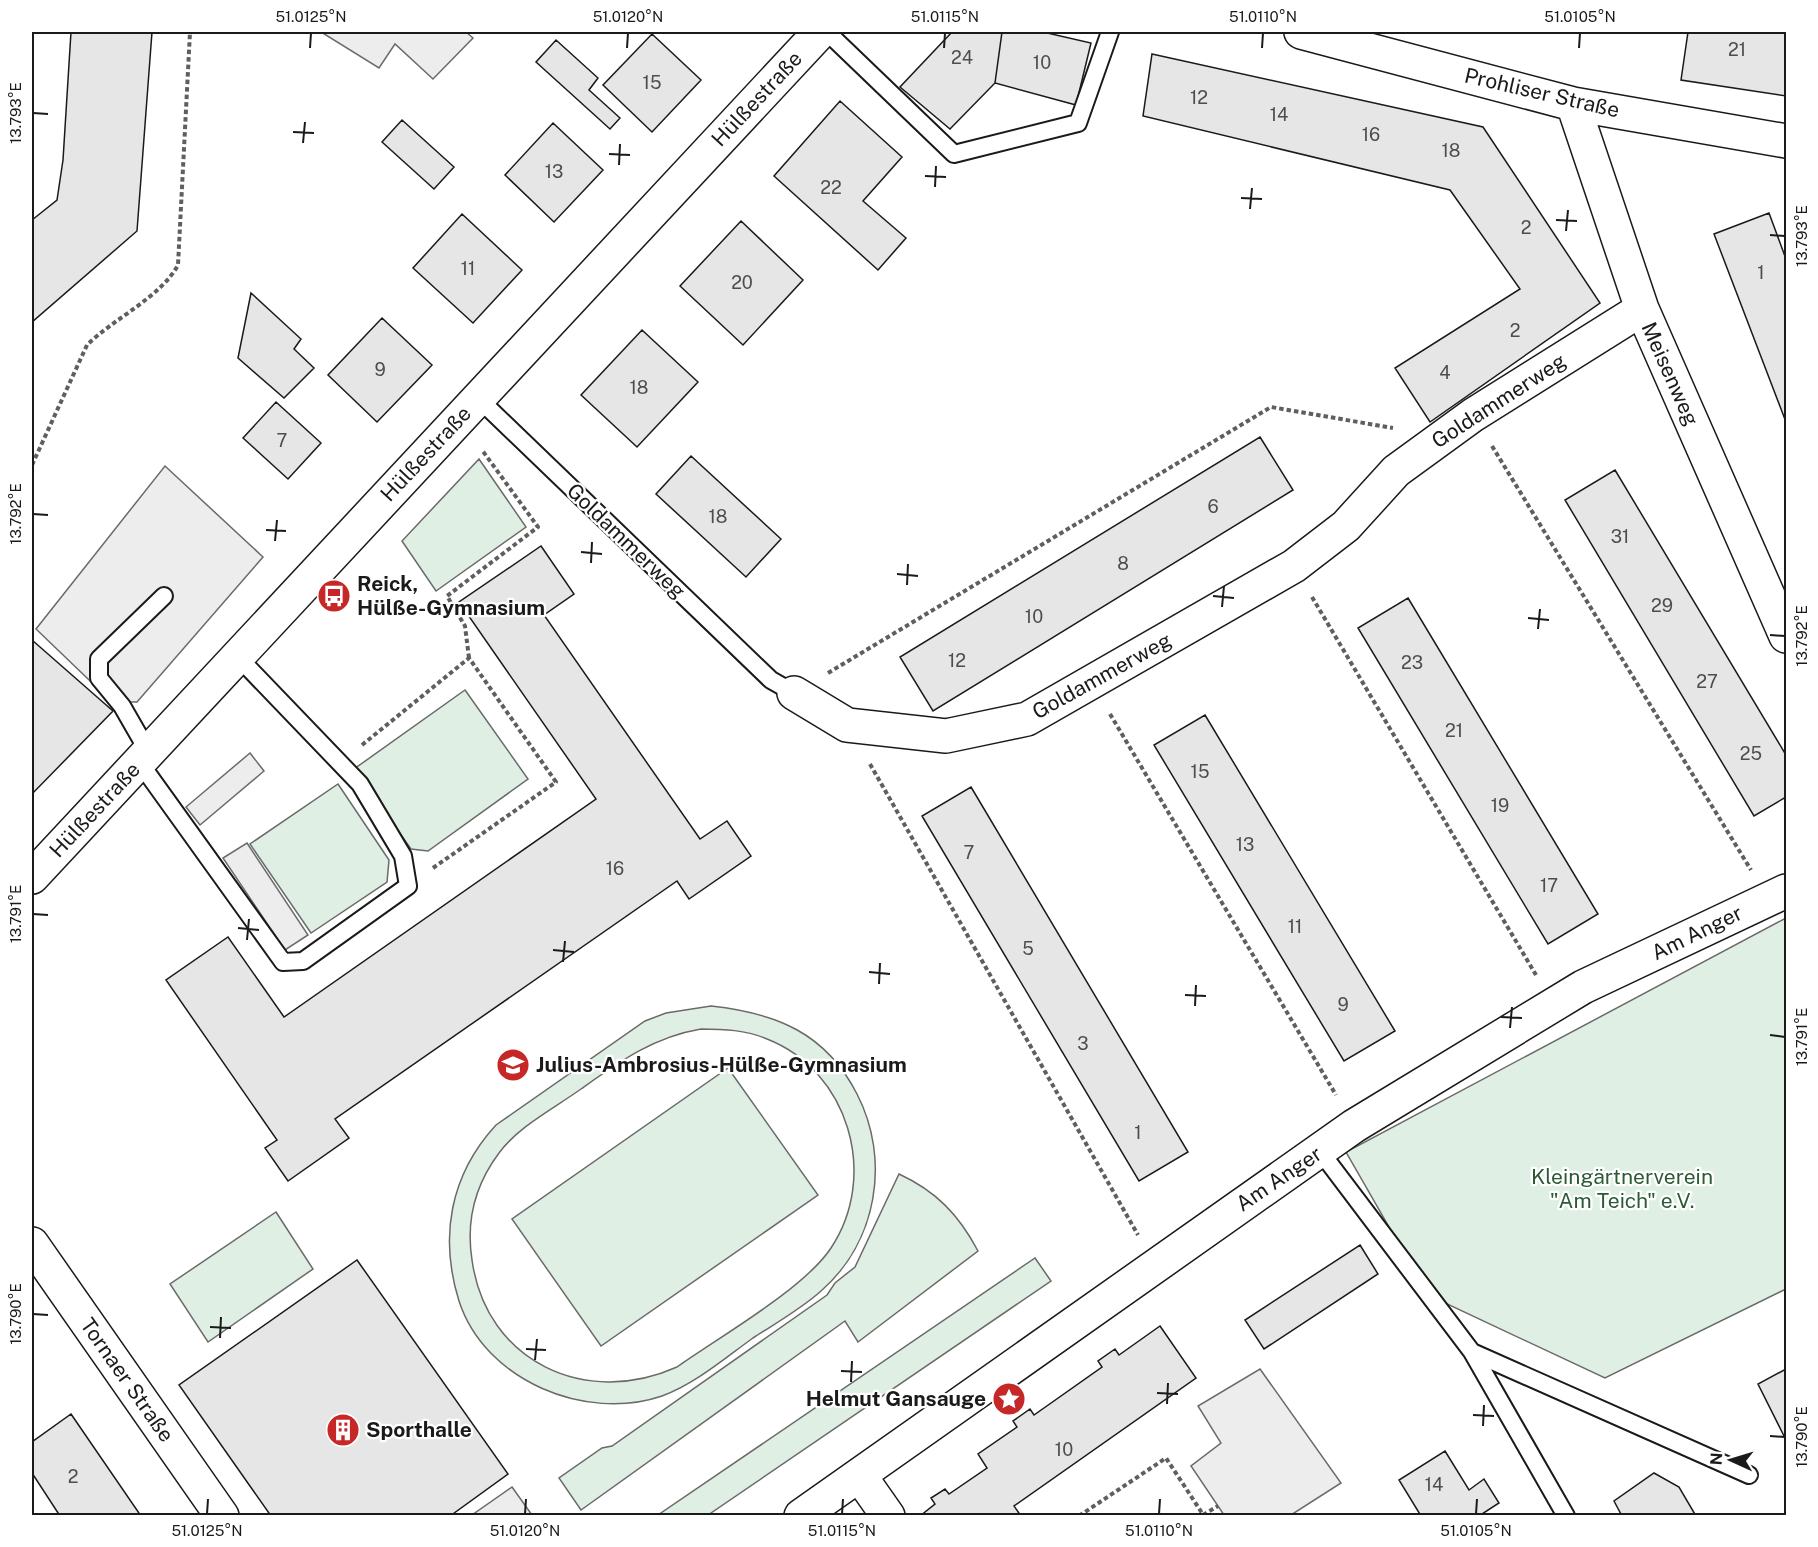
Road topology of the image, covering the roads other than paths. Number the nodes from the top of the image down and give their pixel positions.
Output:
1 (820, 32) edge
2 (827, 32) edge
3 (1110, 32) edge
4 (1301, 32) edge
5 (1573, 104) junction
6 (1786, 141) edge
7 (1642, 309) junction
8 (477, 398) junction
9 (164, 596) dead end
10 (1786, 636) edge
11 (238, 658) junction
12 (794, 693) joint
13 (145, 758) junction
14 (32, 877) edge
15 (1777, 895) edge
16 (1320, 1150) junction
17 (32, 1244) edge
18 (1472, 1352) junction
19 (1749, 1475) dead end
20 (860, 1476) junction
21 (222, 1515) edge
22 (801, 1515) edge
23 (888, 1515) edge
24 (1566, 1515) edge

1 - 8 street, Hülßestraße
2 - 3 lane
4 - 5 street, Prohliser Straße
5 - 6 street, Prohliser Straße
5 - 7 street, Meisenweg
7 - 10 street, Meisenweg
7 - 12 street, Goldammerweg
8 - 11 street, Hülßestraße
8 - 12 lane, Goldammerweg
9 - 13 lane
11 - 13 street, Hülßestraße
11 - 13 lane
13 - 14 street, Hülßestraße
15 - 16 street, Am Anger
16 - 18 lane
16 - 20 street, Am Anger
17 - 21 street, Tornaer Straße
18 - 19 lane
18 - 24 lane
20 - 22 street, Am Anger
20 - 23 street

